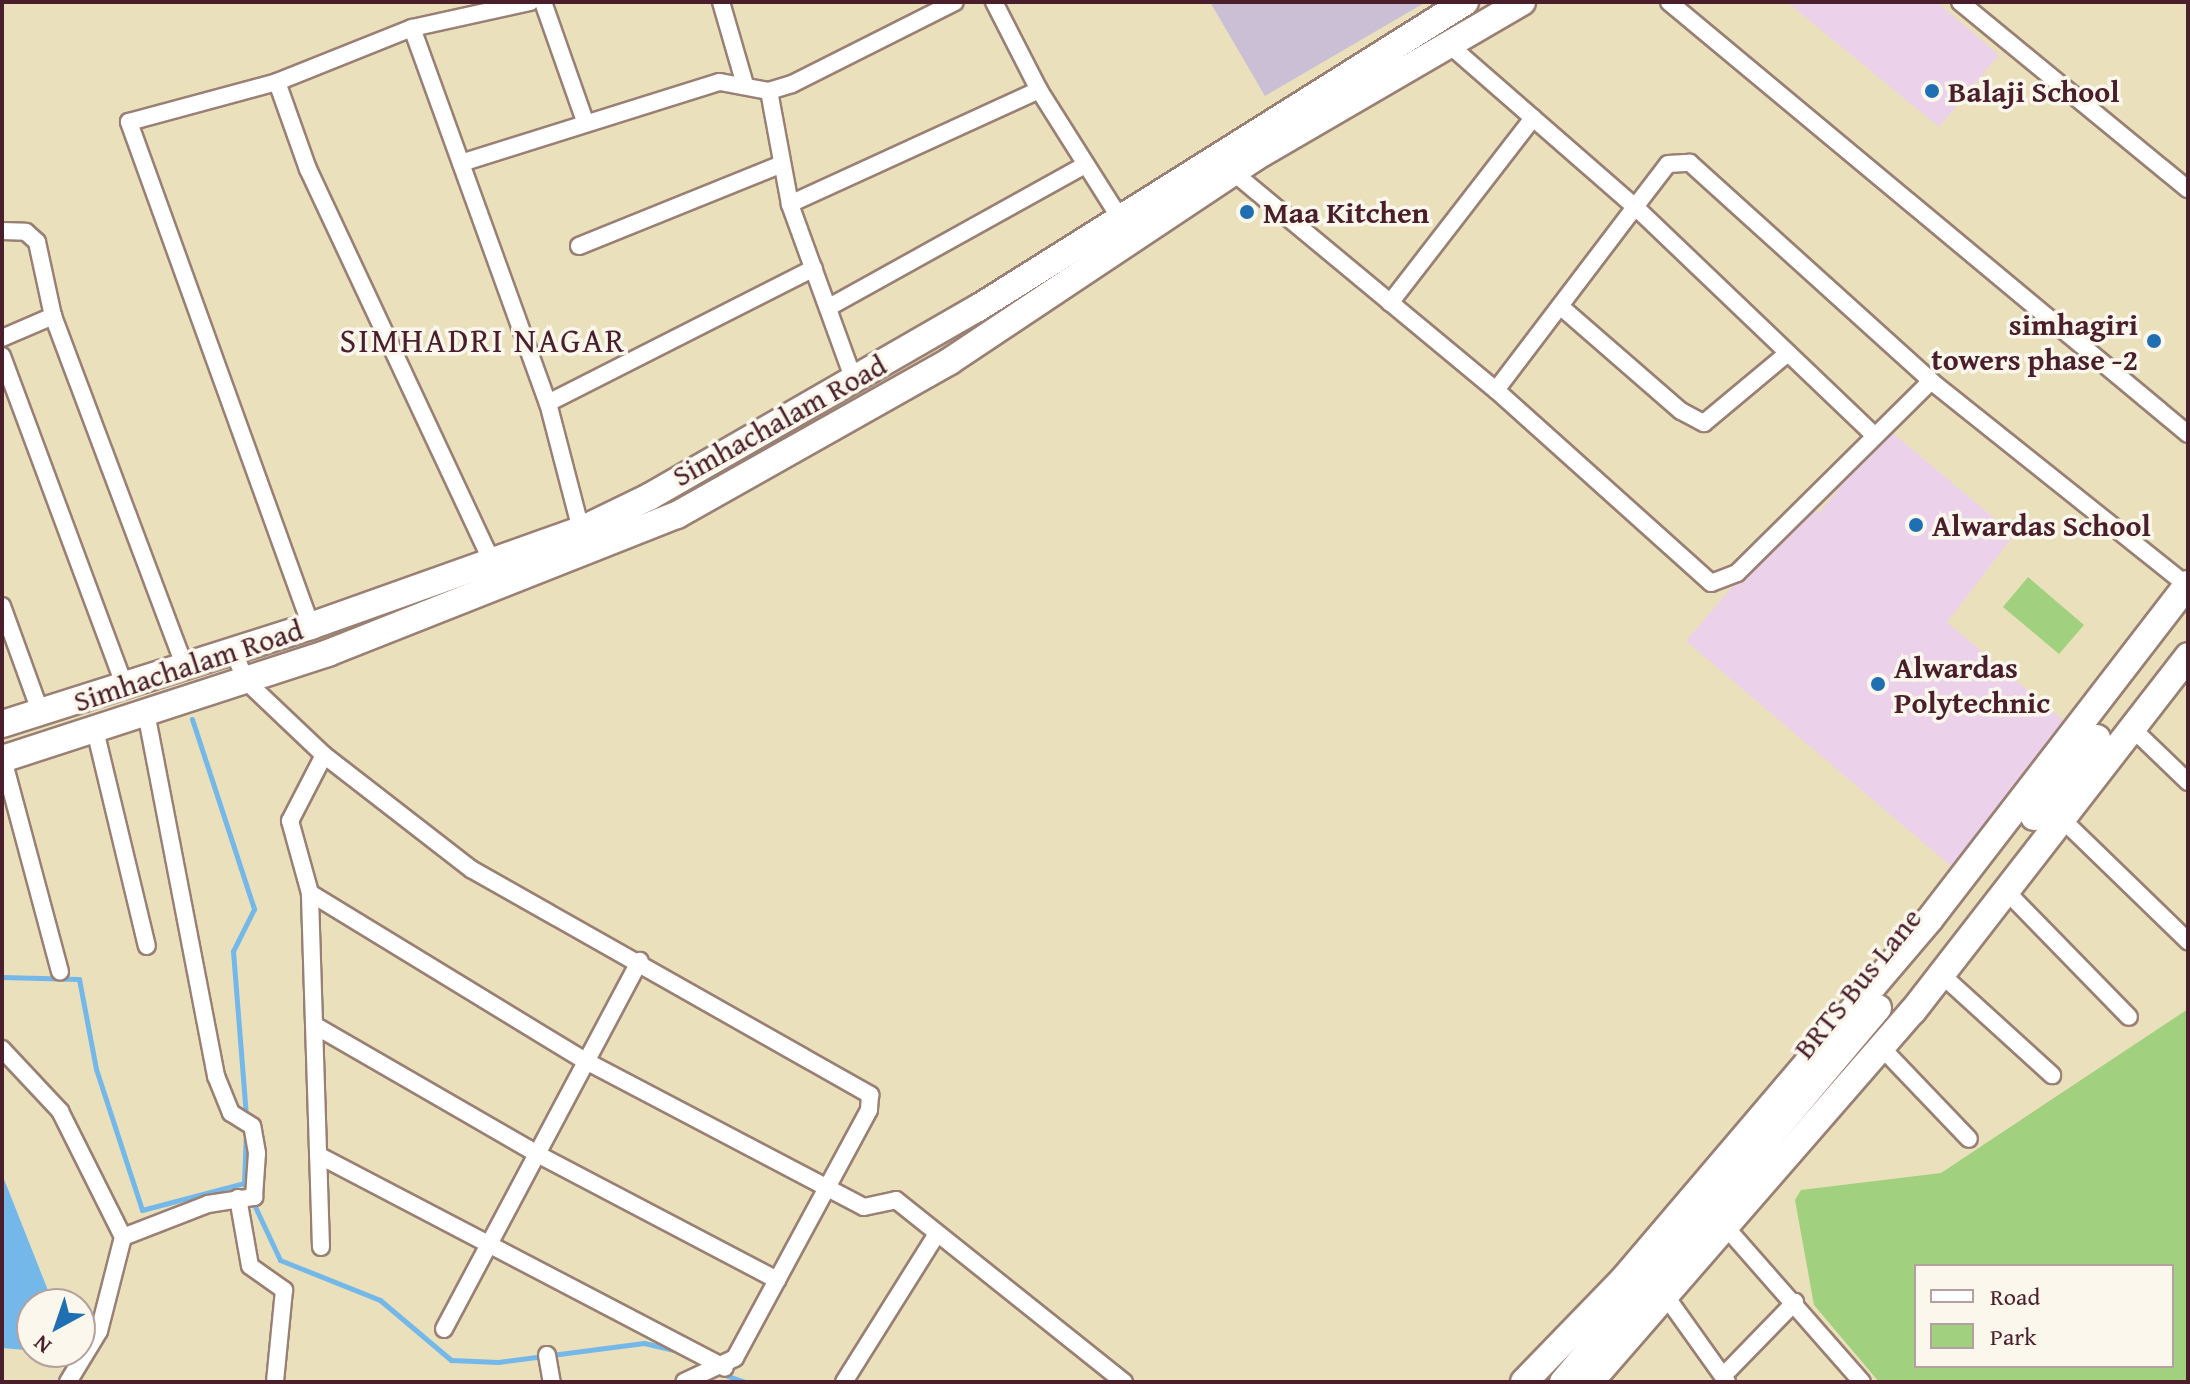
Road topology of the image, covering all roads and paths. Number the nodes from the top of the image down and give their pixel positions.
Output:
1 (530, 2) edge
2 (543, 2) edge
3 (721, 2) edge
4 (955, 2) edge
5 (994, 2) edge
6 (1465, 2) edge
7 (1522, 2) edge
8 (1669, 2) edge
9 (1960, 2) edge
10 (1422, 24) junction
11 (412, 28) junction
12 (1439, 46) junction
13 (744, 81) junction
14 (277, 82) junction
15 (1039, 90) junction
16 (769, 91) junction
17 (1533, 118) junction
18 (585, 121) junction
19 (461, 163) junction
20 (782, 164) junction
21 (1085, 165) junction
22 (1233, 172) junction
23 (2188, 189) edge
24 (790, 204) junction
25 (1635, 207) junction
26 (1118, 215) junction
27 (2, 231) edge
28 (1135, 240) junction
29 (579, 246) dead end
30 (814, 268) junction
31 (1390, 303) junction
32 (1560, 306) junction
33 (829, 307) junction
34 (53, 316) junction
35 (2, 338) edge
36 (1788, 353) junction
37 (2, 356) edge
38 (1931, 381) junction
39 (855, 383) junction
40 (1496, 390) junction
41 (548, 403) junction
42 (2188, 434) edge
43 (1874, 435) junction
44 (581, 530) junction
45 (590, 555) junction
46 (492, 561) junction
47 (2188, 585) edge
48 (2, 606) edge
49 (2188, 614) edge
50 (311, 626) junction
51 (232, 648) junction
52 (2188, 656) edge
53 (183, 661) junction
54 (246, 681) junction
55 (123, 682) junction
56 (40, 711) junction
57 (146, 714) junction
58 (2, 724) edge
59 (95, 730) junction
60 (2134, 730) junction
61 (324, 755) junction
62 (2, 759) edge
63 (2188, 782) edge
64 (2064, 821) junction
65 (310, 893) junction
66 (2008, 893) junction
67 (2188, 941) edge
68 (147, 946) dead end
69 (640, 961) junction
70 (60, 972) dead end
71 (1942, 975) junction
72 (2129, 1017) dead end
73 (314, 1025) junction
74 (1881, 1047) junction
75 (2, 1049) edge
76 (582, 1059) junction
77 (2052, 1075) dead end
78 (1969, 1139) dead end
79 (318, 1155) junction
80 (541, 1156) junction
81 (828, 1186) junction
82 (246, 1197) junction
83 (1724, 1225) junction
84 (937, 1234) junction
85 (123, 1237) junction
86 (494, 1245) junction
87 (321, 1247) dead end
88 (777, 1280) junction
89 (1665, 1295) junction
90 (1795, 1302) junction
91 (444, 1329) dead end
92 (547, 1355) dead end
93 (724, 1368) junction
94 (1725, 1379) edge
95 (68, 1382) edge
96 (275, 1382) edge
97 (552, 1382) edge
98 (684, 1382) edge
99 (844, 1382) edge
100 (1124, 1382) edge
101 (1524, 1382) edge
102 (1563, 1382) edge
103 (1590, 1382) edge
104 (1862, 1382) edge

1 - 11 street
2 - 18 street
3 - 13 street
4 - 16 street
5 - 15 street
6 - 10 main road
7 - 12 main road, Simhachalam Road
8 - 42 street
9 - 23 street
10 - 12 main road
10 - 26 main road
11 - 14 street
11 - 19 street
12 - 17 street
12 - 22 main road, Simhachalam Road
13 - 16 street
13 - 18 street
14 - 46 street
14 - 50 street
15 - 21 street
15 - 24 street
16 - 20 street
17 - 25 street
17 - 31 street
18 - 19 street
19 - 41 street
20 - 24 street
20 - 29 street
21 - 26 street
21 - 33 street
22 - 28 main road, Simhachalam Road
22 - 31 street
24 - 30 street
25 - 32 street
25 - 36 street
25 - 38 street
26 - 28 main road
26 - 39 main road
27 - 34 street
28 - 45 main road, Simhachalam Road
30 - 33 street
30 - 41 street
31 - 40 street
32 - 36 street
32 - 40 street
33 - 39 street
34 - 35 street
34 - 53 street
36 - 43 street
37 - 55 street
38 - 43 street
38 - 47 street
39 - 44 main road
40 - 43 street
41 - 44 street
44 - 45 main road
44 - 46 main road
45 - 54 main road, Simhachalam Road
46 - 50 main road
47 - 101 main road
48 - 56 street
49 - 102 main road, BRTS Bus Lane
50 - 51 main road
51 - 53 main road
51 - 54 street
52 - 60 main road
53 - 55 main road
54 - 57 main road, Simhachalam Road
54 - 61 street
55 - 56 main road
56 - 58 main road
57 - 59 main road, Simhachalam Road
57 - 82 street
59 - 62 main road, Simhachalam Road
59 - 68 street
60 - 63 street
60 - 64 main road
61 - 65 street
61 - 69 street
62 - 70 street
64 - 66 main road
64 - 67 street
65 - 73 street
65 - 76 street
66 - 71 main road
66 - 72 street
69 - 76 street
69 - 81 street
71 - 74 main road
71 - 77 street
73 - 79 street
73 - 80 street
74 - 78 street
74 - 83 main road
75 - 85 street
76 - 80 street
76 - 81 street
79 - 86 street
79 - 87 street
80 - 86 street
80 - 88 street
81 - 84 street
81 - 88 street
82 - 85 street
82 - 96 street
83 - 89 main road
83 - 90 street
84 - 99 street
84 - 100 street
85 - 95 street
86 - 91 street
86 - 93 street
88 - 93 street
89 - 94 street
89 - 103 main road
90 - 94 street
90 - 104 street
92 - 97 street
93 - 98 street

